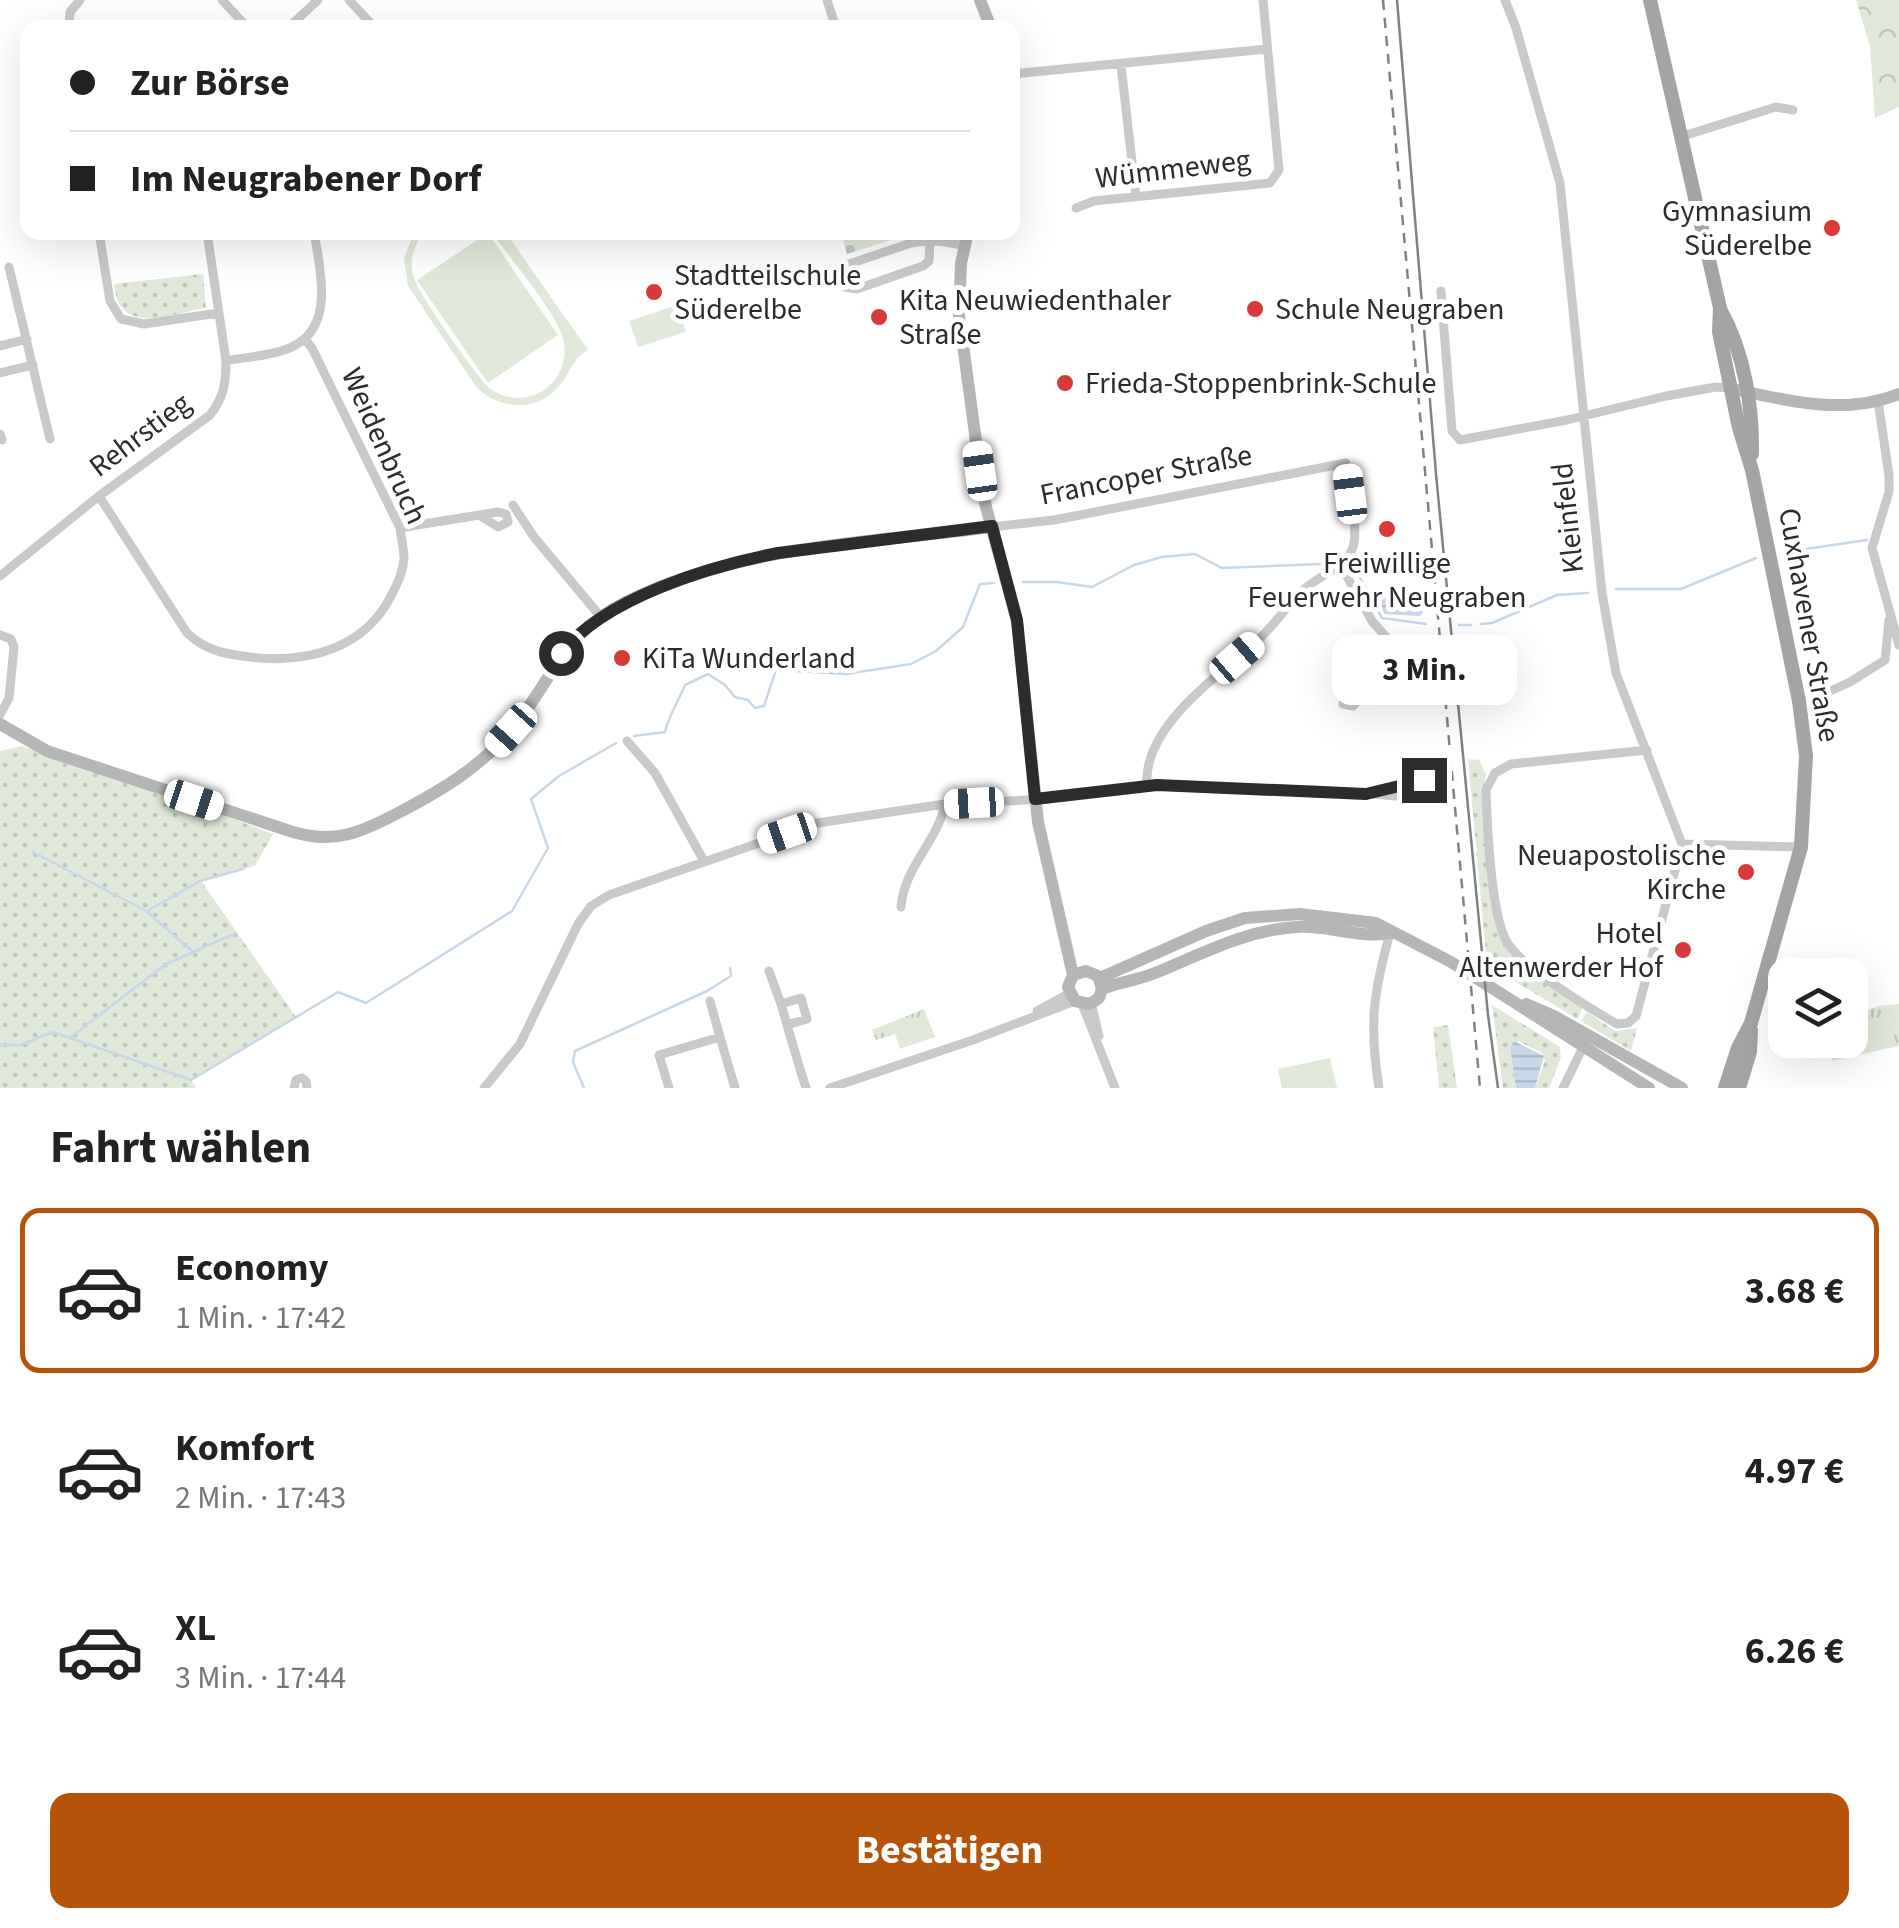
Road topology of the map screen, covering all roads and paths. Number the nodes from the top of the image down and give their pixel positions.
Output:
1 (222, 0) edge
2 (318, 0) edge
3 (349, 0) edge
4 (1262, 0) edge
5 (1504, 0) edge
6 (1650, 0) edge
7 (241, 20) edge
8 (297, 20) edge
9 (368, 20) edge
10 (1267, 49) junction
11 (1121, 65) junction
12 (1020, 73) edge
13 (1793, 110) dead end
14 (1680, 137) junction
15 (1136, 197) junction
16 (1076, 208) dead end
17 (100, 240) edge
18 (208, 240) edge
19 (315, 240) edge
20 (930, 240) joint
21 (966, 240) edge
22 (10, 266) dead end
23 (1441, 291) dead end
24 (1720, 308) junction
25 (218, 313) junction
26 (27, 339) junction
27 (305, 339) junction
28 (0, 346) edge
29 (226, 361) junction
30 (33, 365) junction
31 (0, 374) edge
32 (1731, 388) junction
33 (1747, 392) junction
34 (1899, 394) edge
35 (1878, 401) junction
36 (1582, 414) junction
37 (50, 438) dead end
38 (1752, 470) junction
39 (98, 496) junction
40 (512, 505) dead end
41 (479, 515) dead end
42 (992, 526) junction
43 (400, 528) junction
44 (1340, 564) junction
45 (0, 576) edge
46 (1889, 612) junction
47 (600, 616) junction
48 (0, 635) edge
49 (1899, 646) edge
50 (1368, 690) dead end
51 (1817, 697) dead end
52 (0, 715) edge
53 (0, 724) edge
54 (627, 741) dead end
55 (1647, 750) junction
56 (1147, 786) junction
57 (1366, 794) junction
58 (1035, 799) junction
59 (945, 804) junction
60 (1682, 844) junction
61 (1801, 847) junction
62 (704, 861) junction
63 (901, 908) dead end
64 (1390, 933) junction
65 (769, 971) dead end
66 (1077, 973) junction
67 (1101, 984) junction
68 (1079, 1000) junction
69 (710, 1002) dead end
70 (781, 1004) junction
71 (1752, 1023) junction
72 (787, 1024) junction
73 (720, 1038) junction
74 (1585, 1042) junction
75 (294, 1088) edge
76 (308, 1088) edge
77 (484, 1088) edge
78 (669, 1088) edge
79 (735, 1088) edge
80 (806, 1088) edge
81 (830, 1088) edge
82 (1115, 1088) edge
83 (1379, 1088) edge
84 (1563, 1088) edge
85 (1649, 1088) edge
86 (1682, 1088) edge
87 (1725, 1088) edge
88 (1740, 1088) edge

1 - 7 street
2 - 8 street
3 - 9 street
4 - 10 street, Wümmeweg
5 - 36 street, Kleinfeld
6 - 14 main road, Cuxhavener Straße
10 - 11 street
10 - 15 street, Wümmeweg
11 - 12 street
11 - 15 street
13 - 14 street
14 - 24 main road, Cuxhavener Straße
15 - 16 street, Wümmeweg
17 - 25 street
18 - 25 street, Rehrstieg
19 - 27 street
20 - 20 street
21 - 42 main road
22 - 26 street
23 - 36 street
24 - 32 main road, Cuxhavener Straße
24 - 33 main road, Cuxhavener Straße
25 - 29 street, Rehrstieg
26 - 28 street
26 - 30 street
27 - 29 street
27 - 43 street, Weidenbruch
29 - 39 street, Rehrstieg
30 - 31 street
30 - 37 street
32 - 33 main road
32 - 36 street
32 - 38 main road, Cuxhavener Straße
33 - 35 main road
33 - 38 main road, Cuxhavener Straße
34 - 35 main road
35 - 46 street
36 - 55 street, Kleinfeld
38 - 61 main road, Cuxhavener Straße
39 - 43 street, Weidenbruch
39 - 45 street, Rehrstieg
40 - 47 street
41 - 43 street
42 - 44 street, Francoper Straße
42 - 47 main road, Francoper Straße
42 - 58 main road
44 - 50 street
44 - 56 street
46 - 49 street
46 - 51 street
47 - 53 main road, Francoper Straße
48 - 52 street
54 - 62 street
55 - 60 street, Kleinfeld
55 - 60 street
56 - 57 street
56 - 58 street
57 - 57 street
58 - 59 street
58 - 66 main road
59 - 62 street
59 - 63 street
60 - 61 street
61 - 71 main road, Cuxhavener Straße
62 - 77 street
64 - 67 main road
64 - 74 main road
64 - 83 street
65 - 70 street
66 - 67 main road
66 - 68 main road
67 - 68 main road
68 - 81 street
68 - 82 street
69 - 73 street
70 - 72 street
70 - 72 street
71 - 87 main road, Cuxhavener Straße
71 - 88 main road, Cuxhavener Straße
72 - 80 street
73 - 78 street
73 - 79 street
74 - 84 street
74 - 85 main road
74 - 86 main road
75 - 76 street

